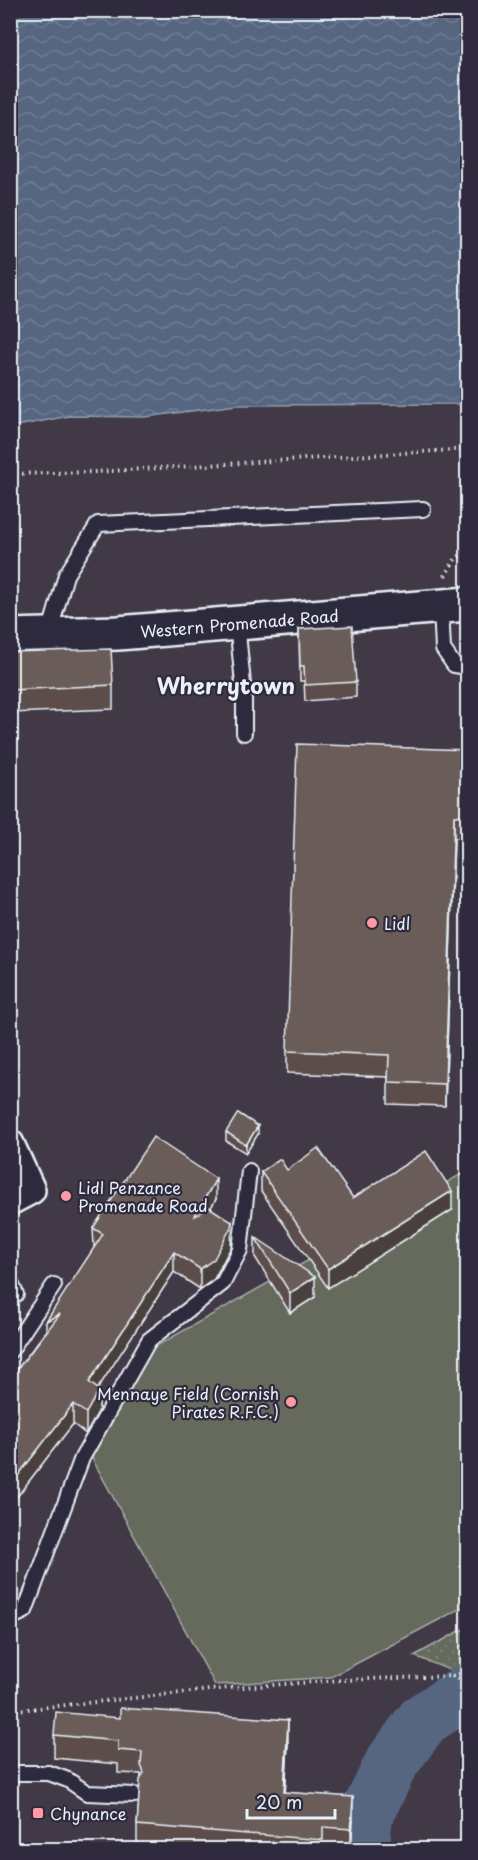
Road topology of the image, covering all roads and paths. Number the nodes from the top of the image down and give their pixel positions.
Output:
1 (468, 449) edge
2 (10, 474) edge
3 (423, 509) dead end
4 (454, 605) edge
5 (237, 623) junction
6 (49, 634) junction
7 (10, 636) edge
8 (468, 667) edge
9 (244, 733) dead end
10 (10, 1144) edge
11 (249, 1171) dead end
12 (10, 1201) edge
13 (54, 1285) dead end
14 (10, 1351) edge
15 (10, 1618) edge
16 (468, 1671) edge
17 (452, 1676) junction
18 (468, 1682) edge
19 (10, 1711) edge
20 (10, 1773) edge
21 (135, 1795) dead end

1 - 2 path
3 - 6 lane
4 - 5 street, Western Promenade Road
4 - 8 lane
5 - 6 street, Western Promenade Road
5 - 9 lane
6 - 7 street, Western Promenade Road
10 - 12 street
11 - 15 lane
13 - 14 lane
16 - 17 path
17 - 18 path
17 - 19 path
20 - 21 lane

